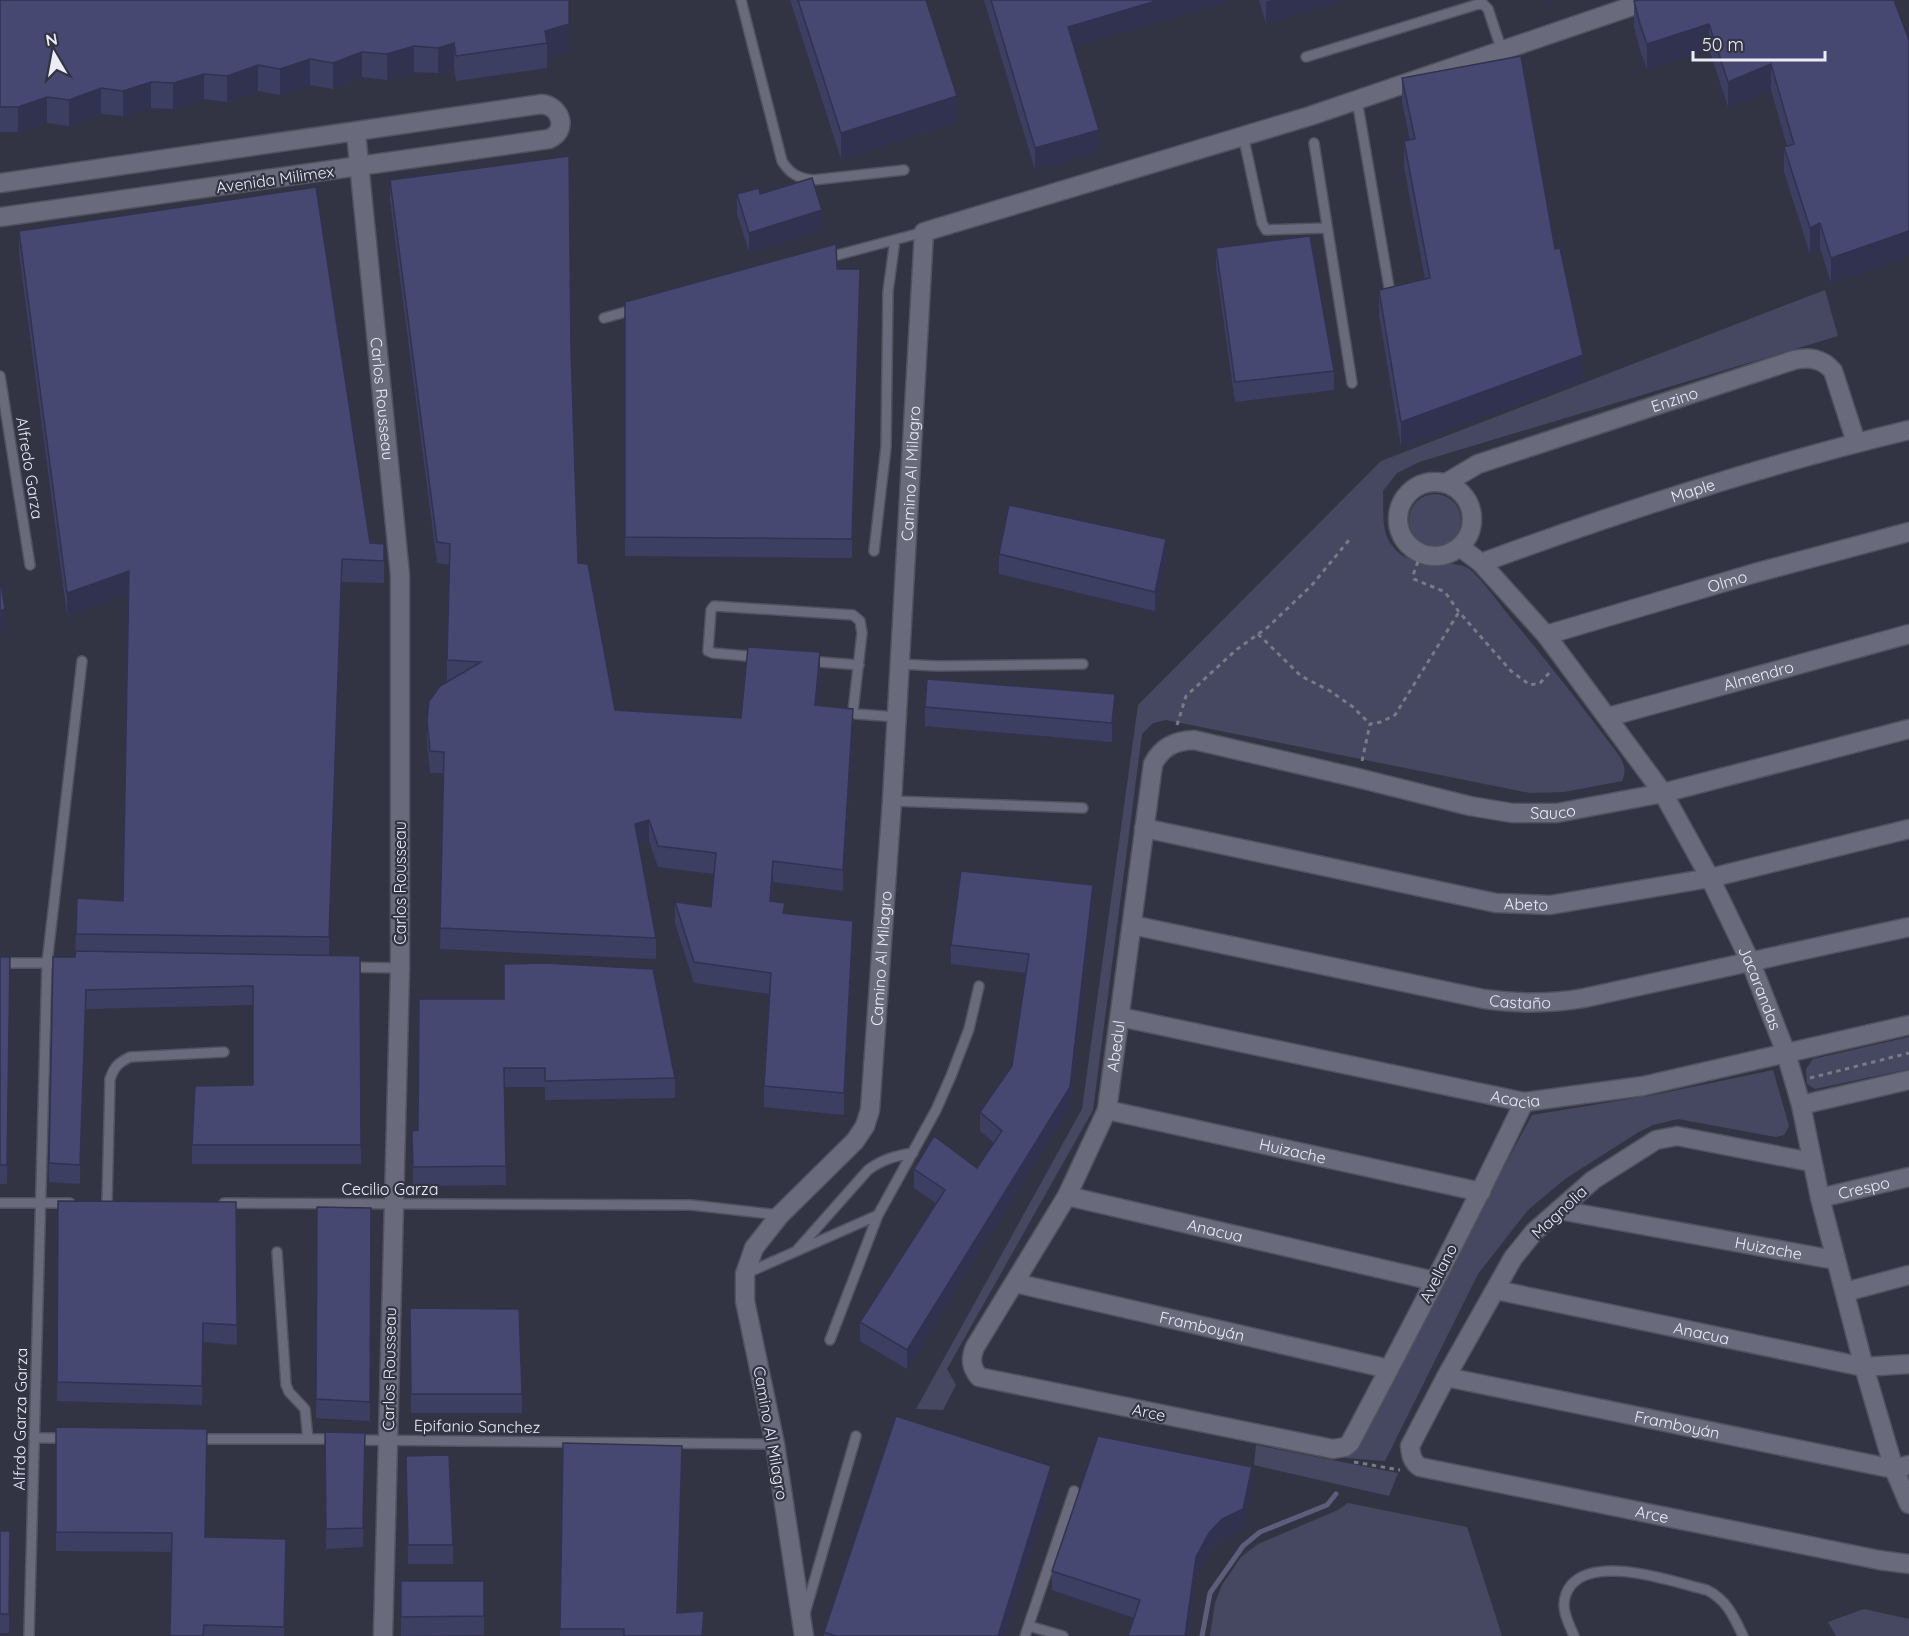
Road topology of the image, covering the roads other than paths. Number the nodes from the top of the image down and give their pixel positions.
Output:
1 (741, 0) edge
2 (1650, 0) edge
3 (1503, 51) junction
4 (1306, 57) dead end
5 (1357, 100) junction
6 (356, 133) junction
7 (1243, 135) junction
8 (1314, 143) dead end
9 (360, 166) junction
10 (904, 171) dead end
11 (0, 183) edge
12 (0, 217) edge
13 (1326, 228) junction
14 (924, 232) junction
15 (895, 240) junction
16 (816, 261) edge
17 (1390, 293) edge
18 (648, 306) edge
19 (604, 318) dead end
20 (0, 376) edge
21 (1352, 383) dead end
22 (1909, 430) edge
23 (1856, 442) junction
24 (1446, 483) junction
25 (1909, 532) edge
26 (1460, 547) junction
27 (874, 551) dead end
28 (1481, 563) junction
29 (30, 565) dead end
30 (1909, 634) edge
31 (1546, 635) junction
32 (769, 658) edge
33 (803, 660) edge
34 (82, 661) dead end
35 (900, 664) junction
36 (1083, 664) dead end
37 (859, 665) junction
38 (897, 717) junction
39 (1608, 717) junction
40 (1909, 729) edge
41 (1171, 743) joint
42 (1663, 793) junction
43 (892, 801) junction
44 (1083, 808) dead end
45 (1144, 828) junction
46 (1909, 829) edge
47 (1710, 878) junction
48 (1132, 925) junction
49 (1909, 927) edge
50 (0, 963) edge
51 (47, 963) junction
52 (58, 963) edge
53 (1751, 963) junction
54 (340, 967) edge
55 (400, 968) junction
56 (980, 986) dead end
57 (1120, 1017) junction
58 (1909, 1025) edge
59 (224, 1052) dead end
60 (1786, 1053) junction
61 (1909, 1080) edge
62 (1524, 1102) junction
63 (1800, 1105) junction
64 (1107, 1110) junction
65 (913, 1153) junction
66 (1811, 1162) junction
67 (1909, 1177) edge
68 (1481, 1192) junction
69 (1067, 1196) junction
70 (1820, 1198) junction
71 (0, 1203) edge
72 (39, 1203) junction
73 (84, 1203) edge
74 (96, 1203) edge
75 (107, 1203) junction
76 (119, 1203) edge
77 (214, 1203) edge
78 (393, 1204) junction
79 (1559, 1210) junction
80 (780, 1215) junction
81 (878, 1215) junction
82 (797, 1251) junction
83 (277, 1252) dead end
84 (1835, 1260) junction
85 (745, 1274) junction
86 (1909, 1275) edge
87 (1434, 1281) junction
88 (1015, 1283) junction
89 (1496, 1290) junction
90 (1845, 1292) junction
91 (830, 1340) dead end
92 (975, 1347) joint
93 (1909, 1364) edge
94 (1864, 1366) junction
95 (1389, 1369) junction
96 (1446, 1377) junction
97 (856, 1436) dead end
98 (34, 1438) junction
99 (82, 1438) edge
100 (189, 1439) edge
101 (308, 1439) junction
102 (387, 1440) junction
103 (775, 1444) junction
104 (1342, 1446) joint
105 (1420, 1467) joint
106 (1901, 1467) edge
107 (1074, 1491) dead end
108 (1909, 1504) edge
109 (1909, 1564) edge
110 (803, 1630) edge
111 (1027, 1631) edge
112 (29, 1636) edge
113 (383, 1636) edge
114 (1063, 1636) edge
115 (1574, 1636) edge
116 (1743, 1636) edge

1 - 10 lane
2 - 3 street
3 - 4 lane
3 - 5 street
5 - 7 street
5 - 17 lane
6 - 9 street, Carlos Rousseau
6 - 9 street, Avenida Milimex
6 - 11 street
7 - 13 lane
7 - 14 street
8 - 13 lane
9 - 12 street, Avenida Milimex
9 - 55 street, Carlos Rousseau
13 - 21 lane
14 - 15 lane
14 - 35 street, Camino Al Milagro
15 - 16 lane
15 - 27 lane
18 - 19 lane
20 - 29 lane, Alfredo Garza
22 - 23 street, Maple
23 - 24 street, Enzino
23 - 28 street, Maple
24 - 26 street
24 - 26 street
25 - 31 street, Olmo
26 - 28 street, Jacarandas
28 - 31 street, Jacarandas
30 - 39 street, Almendro
31 - 39 street, Jacarandas
32 - 37 lane
33 - 37 lane
34 - 51 lane, Alfrdo Garza Garza
35 - 36 lane
35 - 38 street, Camino Al Milagro
37 - 38 lane
38 - 43 street, Camino Al Milagro
39 - 42 street, Jacarandas
40 - 42 street, Sauco
41 - 42 street, Sauco
41 - 45 street, Abedul
42 - 47 street, Jacarandas
43 - 44 lane
43 - 80 street, Camino Al Milagro
45 - 47 street, Abeto
45 - 48 street, Abedul
46 - 47 street, Abeto
47 - 53 street, Jacarandas
48 - 53 street, Castaño
48 - 57 street, Abedul
49 - 53 street, Castaño
50 - 51 lane
51 - 52 lane
51 - 72 lane, Alfrdo Garza Garza
53 - 60 street, Jacarandas
54 - 55 lane
55 - 78 street, Carlos Rousseau
56 - 65 lane
57 - 62 street, Acacia
57 - 64 street, Abedul
58 - 60 street, Acacia
59 - 75 lane
60 - 62 street, Acacia
60 - 63 street, Jacarandas
61 - 63 street
62 - 68 street, Avellano
63 - 66 street, Jacarandas
64 - 68 street, Huizache
64 - 69 street, Abedul
65 - 81 lane
65 - 82 lane
66 - 70 street, Jacarandas
66 - 79 street, Magnolia
67 - 70 street, Crespo
68 - 87 street, Avellano
69 - 87 street, Anacua
69 - 88 street, Abedul
70 - 84 street, Jacarandas
71 - 72 lane
72 - 73 lane
72 - 98 lane, Alfrdo Garza Garza
74 - 75 lane
75 - 76 lane
77 - 78 lane, Cecilio Garza
78 - 80 lane, Cecilio Garza
78 - 102 street, Carlos Rousseau
79 - 84 street, Huizache
79 - 89 street, Magnolia
80 - 85 street, Camino Al Milagro
81 - 82 lane
81 - 91 lane
82 - 85 lane
83 - 101 lane
84 - 90 street, Jacarandas
85 - 103 street, Camino Al Milagro
86 - 90 street
87 - 95 street, Avellano
88 - 92 street, Abedul
88 - 95 street, Framboyán
89 - 94 street, Anacua
89 - 96 street, Magnolia
90 - 94 street, Jacarandas
92 - 104 street, Arce
93 - 94 street, Anacua
94 - 106 street, Jacarandas
95 - 104 street, Avellano
96 - 105 street, Magnolia
96 - 106 street, Framboyán
97 - 110 lane
98 - 99 lane
98 - 112 lane, Alfrdo Garza Garza
100 - 101 lane, Epifanio Sanchez
101 - 102 lane, Epifanio Sanchez
102 - 103 lane, Epifanio Sanchez
102 - 113 street, Carlos Rousseau
103 - 110 street, Camino Al Milagro
105 - 109 street, Arce
106 - 108 street, Jacarandas
107 - 111 lane
111 - 114 lane
115 - 116 lane

